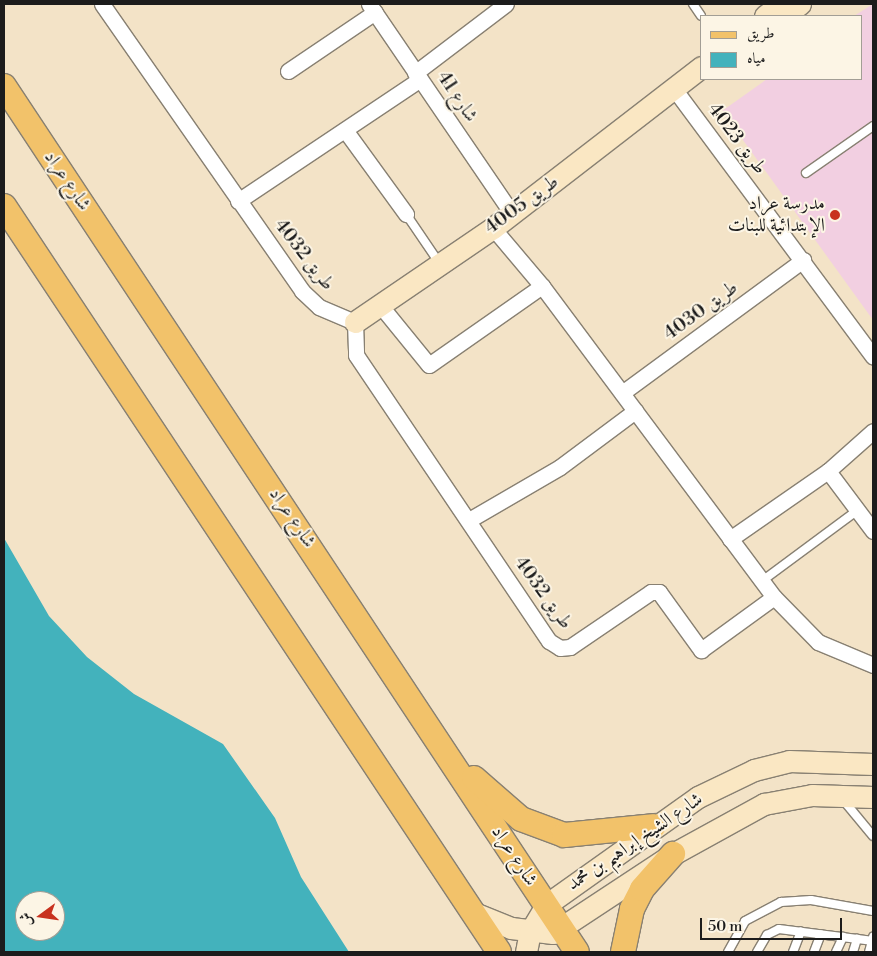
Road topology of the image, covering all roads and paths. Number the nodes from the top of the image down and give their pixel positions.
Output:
1 (102, 4) edge
2 (506, 4) edge
3 (692, 4) edge
4 (800, 4) edge
5 (372, 8) edge
6 (775, 11) edge
7 (700, 15) edge
8 (700, 69) edge
9 (288, 71) dead end
10 (418, 76) junction
11 (687, 83) edge
12 (4, 86) edge
13 (873, 126) edge
14 (345, 130) junction
15 (806, 174) dead end
16 (238, 201) junction
17 (4, 206) edge
18 (406, 214) joint
19 (512, 214) junction
20 (493, 228) junction
21 (803, 260) junction
22 (440, 264) junction
23 (542, 286) junction
24 (380, 305) junction
25 (355, 322) junction
26 (873, 357) edge
27 (622, 393) junction
28 (635, 410) junction
29 (873, 431) edge
30 (828, 471) junction
31 (858, 510) junction
32 (469, 520) junction
33 (873, 531) edge
34 (730, 539) junction
35 (762, 581) junction
36 (774, 597) junction
37 (873, 665) edge
38 (448, 753) junction
39 (873, 764) edge
40 (834, 795) junction
41 (873, 797) edge
42 (654, 826) junction
43 (871, 828) edge
44 (873, 836) edge
45 (673, 854) junction
46 (546, 905) junction
47 (873, 911) edge
48 (474, 913) junction
49 (562, 930) junction
50 (801, 931) junction
51 (822, 934) junction
52 (843, 937) junction
53 (857, 939) junction
54 (873, 939) edge
55 (528, 942) edge
56 (500, 952) edge
57 (577, 952) edge
58 (623, 952) edge
59 (728, 952) edge
60 (757, 952) edge
61 (793, 952) edge
62 (814, 952) edge
63 (836, 952) edge
64 (853, 952) edge
65 (869, 952) edge

1 - 16 street, طريق 4032
2 - 10 street
3 - 7 lane
4 - 6 street
5 - 9 street
5 - 10 street, شارع 41
8 - 11 street, طريق 4005
10 - 14 street
10 - 19 street, شارع 41
11 - 19 street, طريق 4005
11 - 21 street, طريق 4023
12 - 38 main road, شارع عراد
13 - 15 lane
14 - 16 street
14 - 18 street
16 - 25 street, طريق 4032
17 - 48 main road
18 - 22 lane
19 - 20 street, طريق 4005
20 - 22 street, طريق 4005
20 - 23 street
21 - 26 street, طريق 4023
21 - 27 street, طريق 4030
22 - 24 street, طريق 4005
23 - 24 street
23 - 27 street
24 - 25 street, طريق 4005
25 - 32 street, طريق 4032
27 - 28 street
28 - 32 street
28 - 34 street
29 - 30 street
30 - 31 street
30 - 34 street
31 - 33 street
31 - 35 lane
32 - 36 street, طريق 4032
34 - 35 street
35 - 36 street
36 - 37 street
38 - 42 main road
38 - 46 main road, شارع عراد
39 - 42 street, شارع الشيخ إبراهيم بن محمد
40 - 41 street, شارع الشيخ إبراهيم بن محمد
40 - 43 lane
40 - 45 street, شارع الشيخ إبراهيم بن محمد
42 - 46 street, شارع الشيخ إبراهيم بن محمد
43 - 44 lane
45 - 49 street, شارع الشيخ إبراهيم بن محمد
45 - 58 main road
46 - 49 main road, شارع عراد
46 - 55 street, شارع الشيخ إبراهيم بن محمد
47 - 59 lane
48 - 55 street
48 - 56 main road
49 - 55 street
49 - 57 main road, شارع عراد
50 - 51 lane
50 - 60 lane
50 - 61 lane
51 - 52 lane
51 - 62 lane
52 - 53 lane
52 - 63 lane
53 - 54 lane
53 - 64 lane
54 - 65 lane

